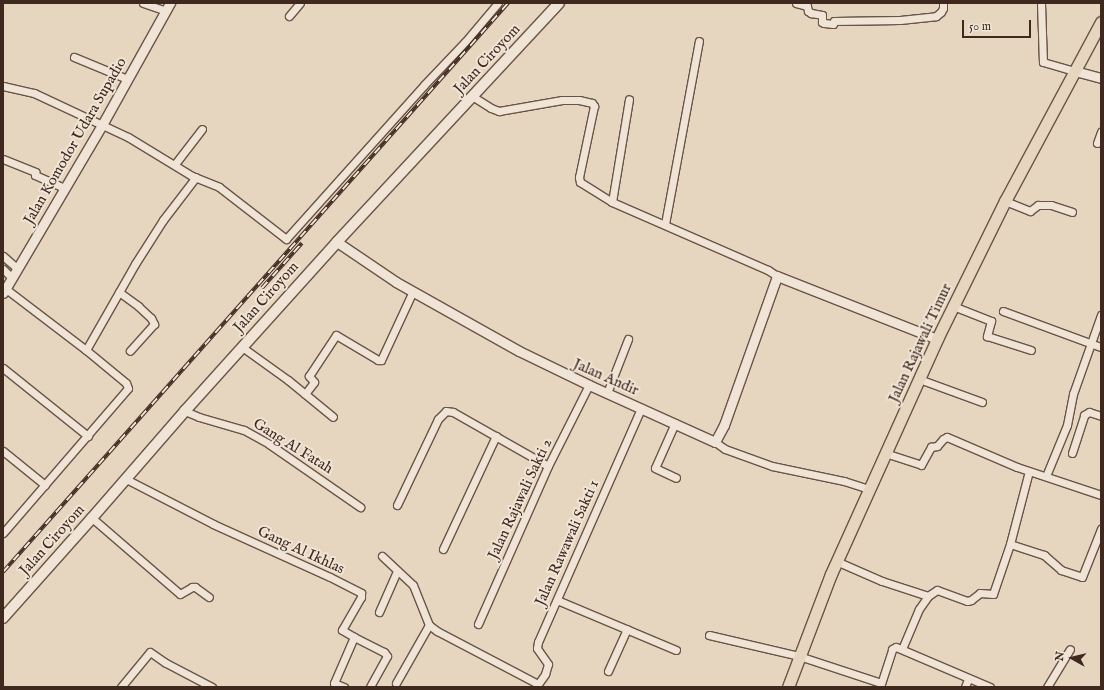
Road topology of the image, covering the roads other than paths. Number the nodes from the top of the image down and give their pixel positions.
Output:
1 (143, 3) edge
2 (300, 3) edge
3 (498, 3) edge
4 (559, 3) edge
5 (796, 3) edge
6 (943, 3) edge
7 (1041, 3) edge
8 (168, 7) edge
9 (289, 16) dead end
10 (1101, 22) edge
11 (699, 41) dead end
12 (74, 57) dead end
13 (1074, 71) junction
14 (1101, 78) edge
15 (128, 79) junction
16 (3, 86) edge
17 (472, 96) junction
18 (629, 99) dead end
19 (102, 125) junction
20 (202, 129) dead end
21 (1101, 132) edge
22 (1097, 143) dead end
23 (3, 159) edge
24 (175, 164) junction
25 (196, 178) junction
26 (64, 188) junction
27 (1005, 201) junction
28 (612, 202) junction
29 (1072, 212) dead end
30 (665, 224) junction
31 (337, 242) junction
32 (3, 256) edge
33 (17, 268) junction
34 (3, 269) edge
35 (777, 276) junction
36 (12, 277) junction
37 (4, 291) edge
38 (413, 291) junction
39 (119, 292) junction
40 (953, 306) junction
41 (1003, 311) dead end
42 (1101, 315) edge
43 (628, 339) dead end
44 (937, 339) junction
45 (1090, 343) junction
46 (242, 347) junction
47 (1101, 347) edge
48 (86, 350) junction
49 (1031, 350) dead end
50 (130, 351) dead end
51 (3, 368) edge
52 (919, 379) junction
53 (589, 385) junction
54 (607, 393) junction
55 (304, 394) junction
56 (982, 402) dead end
57 (641, 408) junction
58 (185, 411) junction
59 (1101, 416) edge
60 (333, 417) dead end
61 (675, 423) junction
62 (88, 436) junction
63 (496, 436) junction
64 (715, 442) junction
65 (3, 451) edge
66 (886, 452) junction
67 (1072, 453) dead end
68 (548, 466) junction
69 (1029, 471) junction
70 (1046, 476) junction
71 (676, 478) dead end
72 (126, 479) junction
73 (45, 485) junction
74 (869, 489) junction
75 (1101, 495) edge
76 (397, 505) dead end
77 (360, 507) dead end
78 (92, 518) junction
79 (1101, 529) edge
80 (3, 533) edge
81 (1010, 544) junction
82 (443, 549) dead end
83 (382, 556) dead end
84 (836, 561) junction
85 (397, 571) junction
86 (928, 596) junction
87 (209, 598) dead end
88 (556, 600) junction
89 (379, 612) dead end
90 (3, 618) edge
91 (478, 624) dead end
92 (429, 625) junction
93 (627, 629) junction
94 (709, 635) dead end
95 (354, 637) junction
96 (1070, 649) dead end
97 (676, 650) dead end
98 (902, 650) junction
99 (800, 656) junction
100 (608, 672) dead end
101 (968, 678) junction
102 (396, 683) dead end
103 (334, 685) edge
104 (537, 685) edge
105 (881, 685) edge
106 (121, 687) edge
107 (212, 687) edge
108 (344, 687) edge
109 (370, 687) edge
110 (788, 687) edge
111 (965, 687) edge
112 (990, 687) edge
113 (1047, 687) edge

1 - 8 street
2 - 9 street
3 - 25 street
4 - 17 main road, Jalan Ciroyom
5 - 6 street
7 - 13 street
8 - 15 street, Jalan Komodor Udara Supadio
10 - 13 main road, Jalan Rajawali Timur
11 - 30 street
12 - 15 street
13 - 14 street
13 - 27 main road, Jalan Rajawali Timur
15 - 19 street, Jalan Komodor Udara Supadio
16 - 19 street
17 - 28 street
17 - 31 main road, Jalan Ciroyom
18 - 28 street
19 - 24 street
19 - 26 street, Jalan Komodor Udara Supadio
20 - 24 street
21 - 22 street
23 - 26 street
24 - 25 street
25 - 39 street
26 - 33 street, Jalan Komodor Udara Supadio
27 - 29 street
27 - 40 main road, Jalan Rajawali Timur
28 - 30 street
30 - 35 street
31 - 38 street, Jalan Andir
31 - 46 main road, Jalan Ciroyom
32 - 33 street
33 - 36 street, Jalan Komodor Udara Supadio
34 - 36 street
35 - 44 street
35 - 64 street
36 - 37 street, Jalan Komodor Udara Supadio
37 - 48 street
38 - 53 street, Jalan Andir
38 - 55 street
39 - 48 street
39 - 50 street
40 - 44 main road, Jalan Rajawali Timur
40 - 49 street
41 - 45 street
42 - 45 street
43 - 54 street
44 - 52 main road, Jalan Rajawali Timur
45 - 47 street
45 - 70 street
46 - 55 street
46 - 58 main road, Jalan Ciroyom
48 - 62 street
51 - 62 street
52 - 56 street
52 - 66 main road, Jalan Rajawali Timur
53 - 54 street, Jalan Andir
53 - 68 street, Jalan Rajawali Sakti 2
54 - 57 street, Jalan Andir
55 - 60 street
57 - 61 street, Jalan Andir
57 - 88 street, Jalan Rawawali Sakti 1
58 - 72 main road, Jalan Ciroyom
58 - 77 street, Gang Al Fatah
59 - 67 street
61 - 64 street, Jalan Andir
61 - 71 street
62 - 73 street
63 - 68 street
63 - 76 street
63 - 82 street
64 - 74 street
65 - 73 street
66 - 69 street
66 - 74 main road, Jalan Rajawali Timur
68 - 91 street, Jalan Rajawali Sakti 2
69 - 70 street
69 - 81 street
70 - 75 street
72 - 78 main road, Jalan Ciroyom
72 - 95 street, Gang Al Ikhlas
73 - 80 street
74 - 84 main road, Jalan Rajawali Timur
78 - 87 street
78 - 90 main road, Jalan Ciroyom
79 - 81 street
81 - 86 street
83 - 85 street
84 - 86 street
84 - 99 main road, Jalan Rajawali Timur
85 - 89 street
85 - 92 street
86 - 98 street
88 - 93 street
88 - 104 street, Jalan Rawawali Sakti 1
92 - 102 street
92 - 104 street
93 - 97 street
93 - 100 street
94 - 99 street
95 - 103 street
95 - 109 street
96 - 113 street
98 - 101 street
98 - 105 street
99 - 105 street
99 - 110 main road, Jalan Rajawali Timur
101 - 111 street
101 - 112 street
103 - 108 street
106 - 107 street

